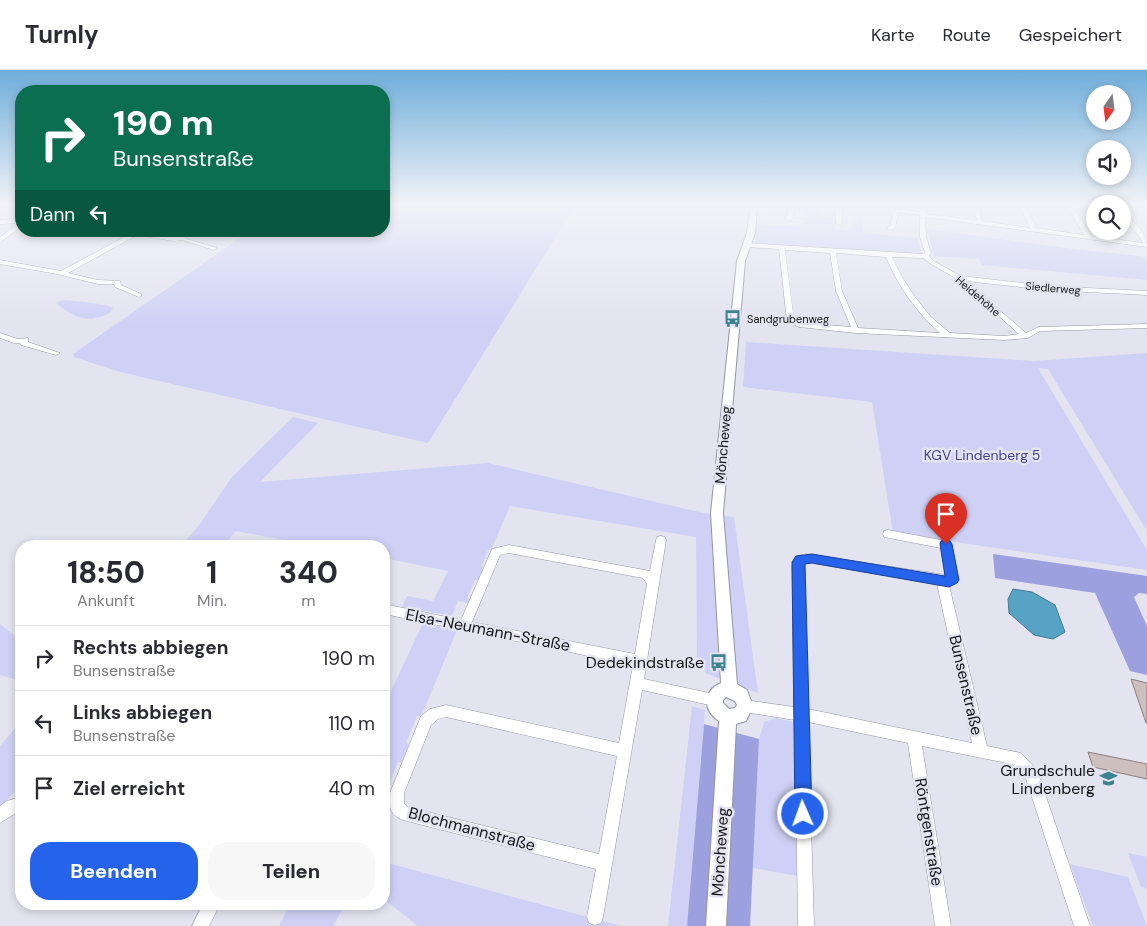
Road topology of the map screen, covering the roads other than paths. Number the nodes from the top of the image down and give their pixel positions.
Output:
1 (117, 244) edge
2 (199, 244) edge
3 (925, 244) edge
4 (746, 246) joint
5 (214, 248) dead end
6 (782, 248) junction
7 (833, 251) junction
8 (888, 255) junction
9 (926, 256) junction
10 (0, 262) edge
11 (63, 274) junction
12 (959, 278) junction
13 (1147, 293) edge
14 (139, 295) dead end
15 (1147, 326) edge
16 (856, 331) junction
17 (0, 335) edge
18 (947, 335) junction
19 (1025, 336) junction
20 (56, 354) dead end
21 (888, 534) dead end
22 (661, 540) dead end
23 (942, 580) junction
24 (652, 583) junction
25 (390, 610) edge
26 (465, 625) junction
27 (640, 661) junction
28 (637, 683) junction
29 (730, 689) junction
30 (714, 700) junction
31 (745, 706) junction
32 (800, 714) junction
33 (728, 717) junction
34 (914, 738) junction
35 (625, 751) junction
36 (981, 752) junction
37 (15, 805) edge
38 (0, 816) edge
39 (605, 863) junction
40 (209, 910) edge
41 (595, 917) dead end
42 (200, 926) edge
43 (716, 926) edge
44 (806, 926) edge
45 (943, 926) edge
46 (1082, 926) edge

1 - 11 street
2 - 5 street
3 - 9 street
4 - 6 street
4 - 29 main road, Möncheweg
6 - 7 street
6 - 16 street
7 - 8 street
7 - 16 street
8 - 9 street
8 - 18 street
9 - 12 street, Heidehöhe
10 - 11 street
11 - 14 street
12 - 13 street, Siedlerweg
12 - 19 street, Heidehöhe
15 - 19 street
16 - 18 street
17 - 20 street
18 - 19 street
21 - 23 street
22 - 24 street
23 - 32 street
23 - 36 street, Bunsenstraße
24 - 26 street
24 - 27 street
25 - 26 street, Elsa-Neumann-Straße
26 - 27 street, Elsa-Neumann-Straße
27 - 28 street
28 - 30 street
28 - 35 street
29 - 30 main road
29 - 31 main road
30 - 33 main road
31 - 32 street
31 - 33 main road
32 - 34 street
32 - 44 street
33 - 43 main road, Möncheweg
34 - 36 street
34 - 45 street, Röntgenstraße
35 - 39 street
35 - 39 street, Blochmannstraße
36 - 46 street, Bunsenstraße
37 - 38 street
39 - 41 street
40 - 42 street

